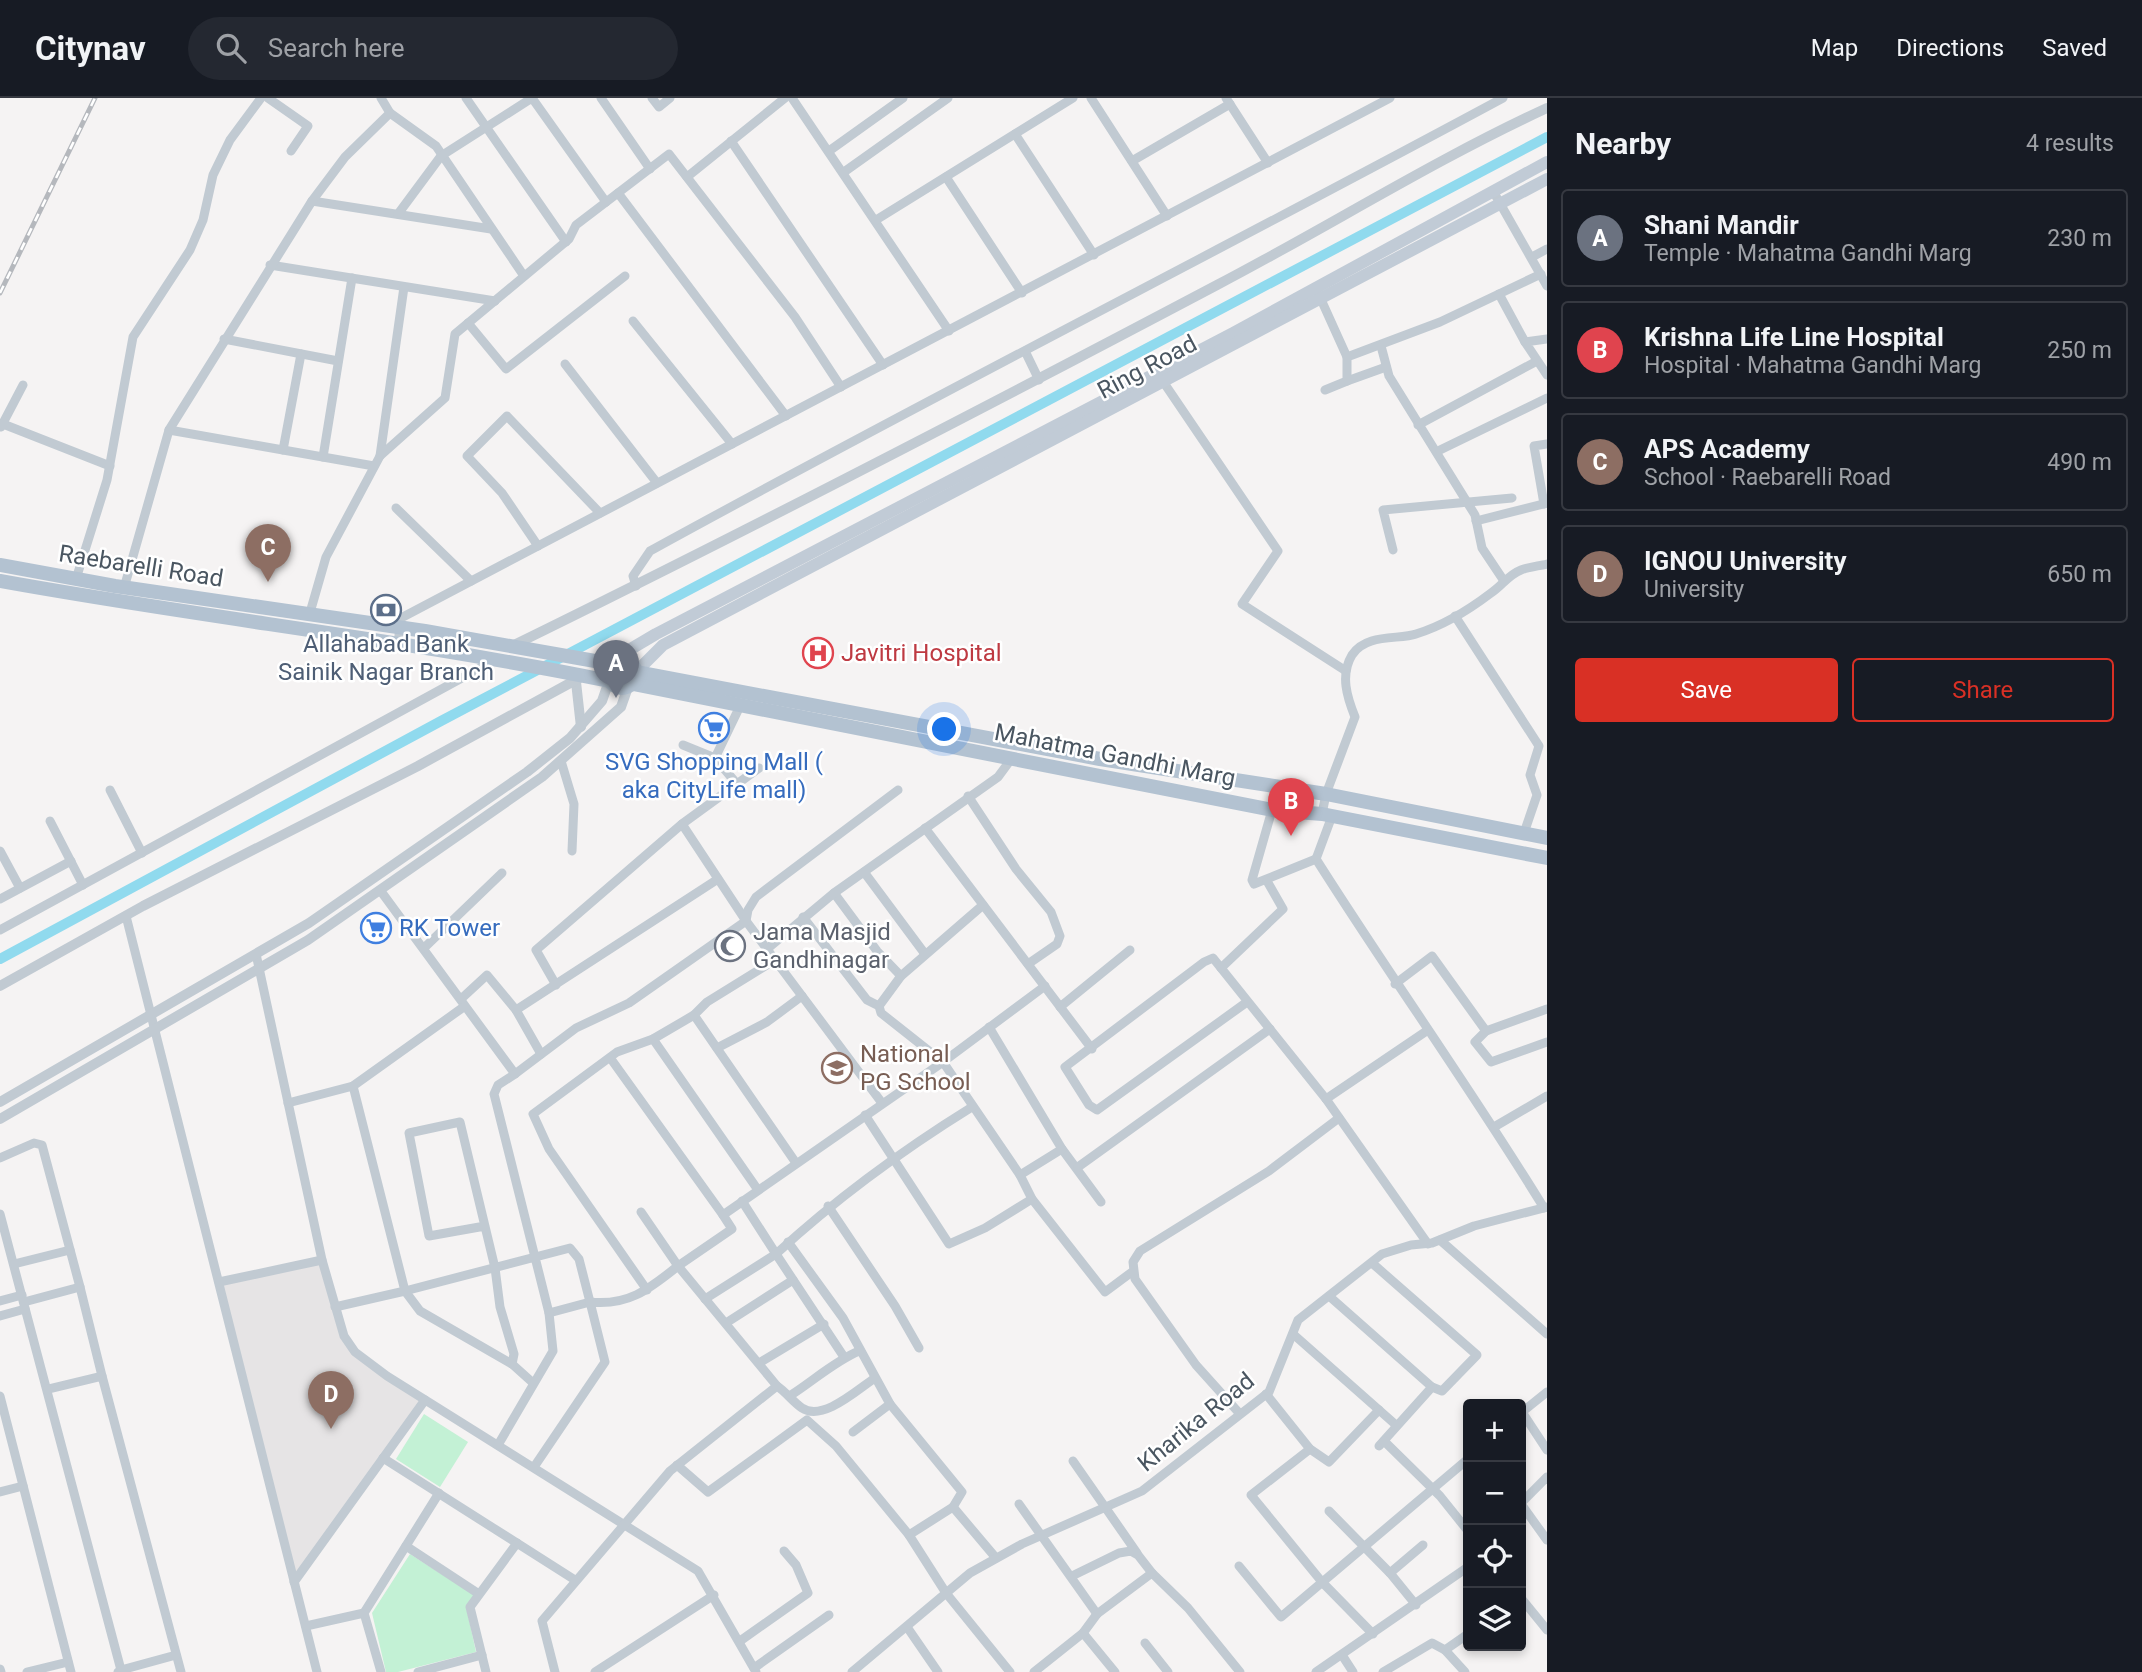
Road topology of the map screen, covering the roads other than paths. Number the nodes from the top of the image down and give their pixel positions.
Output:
1 (261, 98) edge
2 (268, 98) edge
3 (381, 98) edge
4 (466, 98) edge
5 (601, 98) edge
6 (652, 98) edge
7 (670, 98) edge
8 (785, 98) edge
9 (792, 98) edge
10 (903, 98) edge
11 (948, 98) edge
12 (1073, 98) edge
13 (1091, 98) edge
14 (1390, 98) edge
15 (1503, 98) edge
16 (1228, 101) edge
17 (1547, 108) edge
18 (390, 113) junction
19 (487, 126) junction
20 (1015, 134) junction
21 (731, 141) junction
22 (291, 151) dead end
23 (829, 151) junction
24 (441, 156) junction
25 (1132, 161) junction
26 (1547, 162) edge
27 (1268, 163) junction
28 (650, 169) junction
29 (844, 172) junction
30 (687, 177) junction
31 (946, 177) junction
32 (1547, 179) edge
33 (1493, 191) junction
34 (618, 193) junction
35 (312, 201) junction
36 (606, 202) junction
37 (1501, 204) junction
38 (398, 214) junction
39 (1167, 216) junction
40 (876, 220) junction
41 (491, 229) junction
42 (566, 242) junction
43 (1547, 249) edge
44 (1094, 255) junction
45 (1532, 257) junction
46 (270, 265) junction
47 (1541, 274) junction
48 (524, 276) junction
49 (625, 276) dead end
50 (352, 278) junction
51 (1547, 286) edge
52 (404, 287) junction
53 (1021, 293) junction
54 (1318, 293) junction
55 (1499, 294) junction
56 (495, 301) junction
57 (633, 321) dead end
58 (468, 323) junction
59 (949, 331) junction
60 (225, 339) junction
61 (1547, 339) edge
62 (1525, 342) junction
63 (1381, 346) junction
64 (1025, 352) junction
65 (301, 354) junction
66 (1347, 357) junction
67 (1537, 360) junction
68 (338, 361) junction
69 (565, 364) dead end
70 (883, 365) junction
71 (1386, 367) junction
72 (1547, 375) edge
73 (1160, 377) junction
74 (1039, 380) junction
75 (1347, 382) junction
76 (23, 385) dead end
77 (841, 387) junction
78 (1325, 390) dead end
79 (1547, 398) edge
80 (786, 416) junction
81 (1418, 425) junction
82 (1, 426) edge
83 (169, 430) junction
84 (732, 444) junction
85 (1547, 444) edge
86 (283, 450) junction
87 (1440, 450) dead end
88 (380, 456) junction
89 (323, 457) junction
90 (110, 466) junction
91 (374, 466) junction
92 (657, 483) junction
93 (1512, 498) dead end
94 (1466, 501) junction
95 (1546, 503) edge
96 (396, 508) dead end
97 (600, 513) junction
98 (1476, 521) junction
99 (538, 546) junction
100 (1393, 550) dead end
101 (1547, 564) edge
102 (0, 565) edge
103 (76, 579) junction
104 (471, 581) junction
105 (1504, 581) junction
106 (0, 582) edge
107 (636, 586) junction
108 (124, 588) junction
109 (1455, 615) junction
110 (309, 616) junction
111 (399, 636) junction
112 (514, 645) junction
113 (495, 660) junction
114 (617, 662) junction
115 (1346, 671) junction
116 (580, 679) junction
117 (609, 681) junction
118 (633, 681) junction
119 (741, 704) junction
120 (581, 727) junction
121 (682, 745) dead end
122 (715, 758) junction
123 (1012, 758) junction
124 (561, 761) junction
125 (759, 768) dead end
126 (737, 784) junction
127 (110, 790) dead end
128 (898, 790) dead end
129 (1326, 794) junction
130 (968, 796) junction
131 (1272, 810) junction
132 (1327, 815) junction
133 (50, 821) dead end
134 (682, 824) junction
135 (925, 828) junction
136 (1524, 833) junction
137 (1547, 838) edge
138 (0, 851) edge
139 (572, 852) dead end
140 (142, 853) junction
141 (1547, 858) edge
142 (1316, 859) junction
143 (71, 861) junction
144 (864, 872) junction
145 (502, 873) dead end
146 (718, 879) junction
147 (1267, 881) junction
148 (83, 885) junction
149 (20, 888) junction
150 (380, 890) junction
151 (834, 893) junction
152 (0, 899) edge
153 (983, 905) junction
154 (126, 916) junction
155 (803, 917) junction
156 (746, 921) junction
157 (0, 930) edge
158 (424, 948) junction
159 (767, 949) junction
160 (1130, 950) dead end
161 (256, 954) junction
162 (925, 954) junction
163 (775, 960) junction
164 (1028, 964) junction
165 (259, 968) junction
166 (1221, 968) junction
167 (901, 976) junction
168 (1395, 984) junction
169 (556, 985) junction
170 (0, 986) edge
171 (1045, 986) junction
172 (802, 996) junction
173 (463, 1002) junction
174 (1247, 1002) junction
175 (879, 1006) junction
176 (1060, 1007) junction
177 (1547, 1009) edge
178 (516, 1010) junction
179 (152, 1014) junction
180 (694, 1015) junction
181 (989, 1027) junction
182 (156, 1028) junction
183 (1270, 1029) junction
184 (1428, 1030) junction
185 (1486, 1031) junction
186 (653, 1038) junction
187 (1547, 1042) edge
188 (717, 1048) junction
189 (1092, 1049) junction
190 (541, 1054) junction
191 (611, 1059) junction
192 (943, 1062) junction
193 (515, 1074) junction
194 (353, 1086) junction
195 (1547, 1096) edge
196 (1326, 1099) junction
197 (0, 1102) edge
198 (288, 1103) junction
199 (882, 1103) junction
200 (972, 1107) junction
201 (865, 1115) junction
202 (1339, 1118) junction
203 (0, 1119) edge
204 (1494, 1127) junction
205 (1062, 1149) junction
206 (892, 1157) junction
207 (0, 1158) edge
208 (796, 1163) junction
209 (1078, 1167) junction
210 (1020, 1175) junction
211 (758, 1190) junction
212 (1032, 1199) junction
213 (743, 1201) junction
214 (1101, 1202) dead end
215 (828, 1206) junction
216 (1545, 1208) edge
217 (641, 1212) dead end
218 (0, 1214) edge
219 (723, 1214) junction
220 (485, 1226) junction
221 (1440, 1240) junction
222 (789, 1242) junction
223 (1428, 1244) junction
224 (70, 1250) junction
225 (776, 1254) junction
226 (535, 1258) junction
227 (321, 1260) junction
228 (1372, 1263) junction
229 (14, 1264) junction
230 (678, 1266) junction
231 (495, 1268) junction
232 (1132, 1272) junction
233 (793, 1280) junction
234 (219, 1282) junction
235 (80, 1287) junction
236 (647, 1290) junction
237 (405, 1291) junction
238 (1329, 1296) junction
239 (705, 1298) junction
240 (0, 1301) edge
241 (23, 1302) junction
242 (590, 1302) junction
243 (335, 1307) junction
244 (549, 1313) junction
245 (0, 1316) edge
246 (726, 1323) junction
247 (824, 1324) junction
248 (1293, 1334) junction
249 (1547, 1334) edge
250 (919, 1348) dead end
251 (859, 1351) junction
252 (844, 1357) junction
253 (759, 1363) junction
254 (512, 1364) junction
255 (102, 1376) junction
256 (875, 1378) junction
257 (532, 1382) junction
258 (777, 1386) junction
259 (1432, 1387) junction
260 (48, 1389) junction
261 (1547, 1392) edge
262 (1266, 1394) junction
263 (790, 1395) junction
264 (0, 1396) edge
265 (425, 1400) junction
266 (890, 1404) junction
267 (1526, 1409) edge
268 (1379, 1410) junction
269 (1240, 1414) junction
270 (1526, 1420) edge
271 (1396, 1426) junction
272 (853, 1432) dead end
273 (498, 1445) junction
274 (1310, 1449) junction
275 (1547, 1450) edge
276 (383, 1458) junction
277 (1073, 1461) dead end
278 (1464, 1462) edge
279 (677, 1465) junction
280 (534, 1467) junction
281 (1547, 1476) edge
282 (23, 1486) junction
283 (1433, 1489) junction
284 (0, 1492) edge
285 (439, 1493) junction
286 (1526, 1498) edge
287 (1019, 1504) dead end
288 (1106, 1506) junction
289 (953, 1507) junction
290 (1526, 1510) edge
291 (1329, 1511) dead end
292 (626, 1524) junction
293 (1463, 1525) edge
294 (909, 1535) junction
295 (1042, 1535) junction
296 (1547, 1540) edge
297 (517, 1543) junction
298 (1423, 1545) dead end
299 (406, 1546) junction
300 (1366, 1548) junction
301 (784, 1551) dead end
302 (1138, 1555) junction
303 (996, 1558) junction
304 (1240, 1566) dead end
305 (1463, 1571) edge
306 (1152, 1573) junction
307 (1390, 1573) junction
308 (1072, 1576) junction
309 (575, 1580) junction
310 (294, 1582) junction
311 (1322, 1582) junction
312 (946, 1593) junction
313 (479, 1594) junction
314 (714, 1595) junction
315 (1526, 1604) edge
316 (1416, 1605) junction
317 (364, 1613) junction
318 (1097, 1614) junction
319 (829, 1615) dead end
320 (306, 1626) junction
321 (907, 1627) junction
322 (1547, 1630) edge
323 (1083, 1633) junction
324 (1373, 1634) junction
325 (1463, 1637) edge
326 (740, 1641) junction
327 (1145, 1643) dead end
328 (1445, 1650) junction
329 (176, 1655) junction
330 (482, 1655) junction
331 (1342, 1655) junction
332 (70, 1667) edge
333 (755, 1670) edge
334 (120, 1671) edge
335 (27, 1672) edge
336 (181, 1672) edge
337 (317, 1672) edge
338 (381, 1672) edge
339 (418, 1672) edge
340 (486, 1672) edge
341 (555, 1672) edge
342 (595, 1672) edge
343 (852, 1672) edge
344 (939, 1672) edge
345 (1010, 1672) edge
346 (1034, 1672) edge
347 (1115, 1672) edge
348 (1168, 1672) edge
349 (1240, 1672) edge
350 (1316, 1672) edge
351 (1353, 1672) edge
352 (1382, 1672) edge
353 (1465, 1672) edge

1 - 90 street
2 - 22 street
3 - 18 street
4 - 19 street
5 - 28 street
6 - 7 street
8 - 21 street
9 - 23 street
10 - 23 street
11 - 29 street
12 - 20 street
13 - 25 street
14 - 27 street
15 - 64 street
16 - 25 street
16 - 27 street
17 - 74 street
18 - 24 street
18 - 35 street
19 - 24 street
19 - 36 street
19 - 42 street
20 - 31 street
20 - 44 street
21 - 30 street
21 - 70 street
23 - 29 street
24 - 38 street
24 - 41 street
25 - 39 street
26 - 33 main road
27 - 39 street
28 - 30 street
28 - 34 street
29 - 40 street
30 - 77 street
31 - 40 street
31 - 53 street
32 - 37 main road, Ring Road
33 - 37 street
33 - 54 main road
34 - 36 street
34 - 80 street
35 - 38 street
35 - 46 street
36 - 42 street
37 - 45 street
37 - 54 main road, Ring Road
38 - 41 street
39 - 44 street
40 - 59 street
41 - 48 street
42 - 48 street
43 - 45 street
44 - 53 street
45 - 47 street
46 - 50 street
46 - 60 street
47 - 51 street
47 - 55 street
48 - 56 street
49 - 58 street
50 - 52 street
50 - 68 street
52 - 56 street
52 - 88 street
53 - 59 street
54 - 66 street
54 - 73 main road, Ring Road
55 - 62 street
55 - 63 street
56 - 58 street
57 - 84 street
58 - 88 street
59 - 70 street
60 - 65 street
60 - 83 street
61 - 62 street
62 - 67 street
63 - 66 street
63 - 71 street
64 - 74 street
64 - 107 street
65 - 68 street
65 - 86 street
66 - 75 street
67 - 72 street
67 - 81 street
68 - 89 street
69 - 92 street
70 - 77 street
71 - 75 street
71 - 81 street
73 - 114 main road
73 - 115 street
73 - 118 main road, Ring Road
74 - 107 street
75 - 78 street
76 - 82 street
77 - 80 street
79 - 87 street
80 - 84 street
81 - 94 street
82 - 90 street
83 - 86 street
83 - 108 street
84 - 92 street
85 - 95 street
86 - 89 street
88 - 91 street
89 - 91 street
90 - 103 street
91 - 110 street
92 - 97 street
93 - 94 street
94 - 98 street
94 - 100 street
95 - 98 street
96 - 104 street
97 - 99 street
97 - 99 street
98 - 105 street
99 - 104 street
101 - 105 street
102 - 103 main road, Raebarelli Road
103 - 108 main road, Raebarelli Road
104 - 111 street
105 - 109 street
106 - 111 main road
107 - 112 street
108 - 110 main road, Raebarelli Road
109 - 115 street
109 - 136 street
110 - 111 main road, Raebarelli Road
111 - 112 main road
111 - 113 main road
112 - 114 main road
113 - 116 main road
113 - 140 street
114 - 117 main road
114 - 118 main road
115 - 129 street
116 - 117 main road
116 - 120 street
116 - 154 street
117 - 118 main road
117 - 120 street
118 - 119 main road, Mahatma Gandhi Marg
118 - 124 street
118 - 129 main road
119 - 122 street
119 - 123 main road, Mahatma Gandhi Marg
120 - 161 street
121 - 122 street
122 - 126 street
123 - 130 street
123 - 131 main road, Mahatma Gandhi Marg
124 - 139 street
124 - 150 street
125 - 126 street
126 - 134 street
127 - 140 street
128 - 156 street
129 - 132 street
129 - 136 main road
130 - 135 street
130 - 164 street
131 - 132 main road, Mahatma Gandhi Marg
131 - 147 street
132 - 141 main road, Mahatma Gandhi Marg
132 - 142 street
133 - 143 street
134 - 146 street
134 - 169 street
135 - 144 street
135 - 153 street
136 - 137 main road
138 - 149 street
140 - 148 street
142 - 147 street
142 - 168 street
143 - 148 street
143 - 149 street
144 - 151 street
144 - 162 street
145 - 158 street
146 - 156 street
146 - 169 street
147 - 166 street
148 - 157 street
149 - 152 street
150 - 158 street
150 - 165 street
151 - 155 street
151 - 167 street
153 - 162 street
153 - 164 street
154 - 170 street
154 - 179 street
155 - 159 street
155 - 175 street
156 - 159 street
156 - 190 street
158 - 173 street
159 - 163 street
160 - 176 street
161 - 165 street
161 - 179 street
162 - 167 street
163 - 172 street
163 - 180 street
164 - 171 street
165 - 182 street
165 - 198 street
166 - 174 street
166 - 189 street
167 - 175 street
168 - 184 street
168 - 185 street
169 - 178 street
171 - 176 street
171 - 181 street
172 - 188 street
172 - 199 street
173 - 178 street
173 - 193 street
173 - 194 street
174 - 183 street
174 - 189 street
175 - 192 street
176 - 189 street
177 - 185 street
178 - 190 street
179 - 182 street
179 - 197 street
180 - 186 street
180 - 188 street
181 - 192 street
181 - 205 street
182 - 203 street
182 - 234 street
183 - 196 street
183 - 209 street
184 - 196 street
184 - 204 street
185 - 187 street
186 - 191 street
186 - 211 street
188 - 208 street
190 - 193 street
191 - 219 street
191 - 236 street
192 - 199 street
192 - 200 street
193 - 226 street
194 - 198 street
194 - 237 street
195 - 204 street
196 - 202 street
198 - 227 street
199 - 201 street
200 - 206 street
200 - 210 street
201 - 206 street
201 - 208 street
202 - 223 street
202 - 232 street
204 - 216 street
205 - 209 street
205 - 210 street
206 - 212 street
206 - 215 street
207 - 224 street
208 - 211 street
209 - 214 street
210 - 212 street
211 - 213 street
212 - 232 street
213 - 219 street
213 - 225 street
215 - 222 street
215 - 250 street
216 - 221 street, Kharika Road
217 - 230 street
218 - 229 street
219 - 230 street
220 - 220 street
220 - 231 street
221 - 223 street, Kharika Road
221 - 249 street
222 - 225 street
222 - 251 street
223 - 228 street, Kharika Road
224 - 229 street
224 - 235 street
225 - 233 street
225 - 239 street
226 - 231 street
226 - 242 street
226 - 244 street
227 - 234 street
227 - 243 street
228 - 238 street, Kharika Road
228 - 259 street
229 - 241 street
230 - 236 street
230 - 239 street
231 - 237 street
231 - 254 street
232 - 269 street
233 - 246 street
233 - 247 street
234 - 310 street
235 - 241 street
235 - 255 street
236 - 242 street
237 - 243 street
237 - 254 street
238 - 248 street, Kharika Road
238 - 259 street
239 - 246 street
240 - 241 street
241 - 245 street
241 - 260 street
242 - 244 street
242 - 280 street
243 - 265 street
244 - 257 street
246 - 253 street
247 - 252 street
247 - 253 street
248 - 262 street, Kharika Road
248 - 268 street
251 - 252 street
251 - 256 street
252 - 263 street
253 - 258 street
254 - 257 street
255 - 260 street
255 - 329 street
256 - 263 street
256 - 266 street
257 - 273 street
258 - 263 street
258 - 279 street
259 - 271 street
260 - 334 street
261 - 267 street
262 - 269 street, Kharika Road
262 - 274 street
264 - 282 street
265 - 273 street
265 - 276 street
266 - 272 street
266 - 289 street
268 - 271 street
268 - 274 street
269 - 288 street, Kharika Road
270 - 275 street
271 - 283 street
273 - 280 street
274 - 311 street
276 - 285 street
276 - 310 street
277 - 288 street
278 - 283 street
279 - 292 street
279 - 294 street
280 - 292 street
281 - 286 street
282 - 284 street
282 - 332 street
283 - 293 street
283 - 300 street
285 - 297 street
285 - 299 street
287 - 295 street
288 - 295 street, Kharika Road
288 - 302 street
289 - 294 street
289 - 303 street
290 - 296 street
291 - 300 street
292 - 309 street
292 - 314 street
294 - 312 street
295 - 303 street, Kharika Road
295 - 308 street
297 - 309 street
297 - 313 street
298 - 307 street
299 - 313 street
299 - 317 street
300 - 307 street
300 - 311 street
301 - 326 street
302 - 306 street
302 - 308 street
303 - 312 street, Kharika Road
304 - 311 street
305 - 316 street
306 - 318 street
306 - 349 street
307 - 316 street
308 - 318 street
309 - 341 street
310 - 320 street
311 - 324 street
312 - 321 street, Kharika Road
312 - 345 street
313 - 330 street
314 - 326 street
314 - 342 street
315 - 322 street
316 - 324 street
317 - 320 street
317 - 338 street
318 - 323 street
319 - 333 street
320 - 337 street
321 - 343 street, Kharika Road
321 - 344 street
323 - 346 street
323 - 347 street
324 - 331 street
325 - 328 street
326 - 333 street
327 - 348 street
328 - 352 street
328 - 353 street
329 - 334 street
329 - 336 street
330 - 339 street
330 - 340 street
331 - 350 street
331 - 351 street
332 - 335 street

